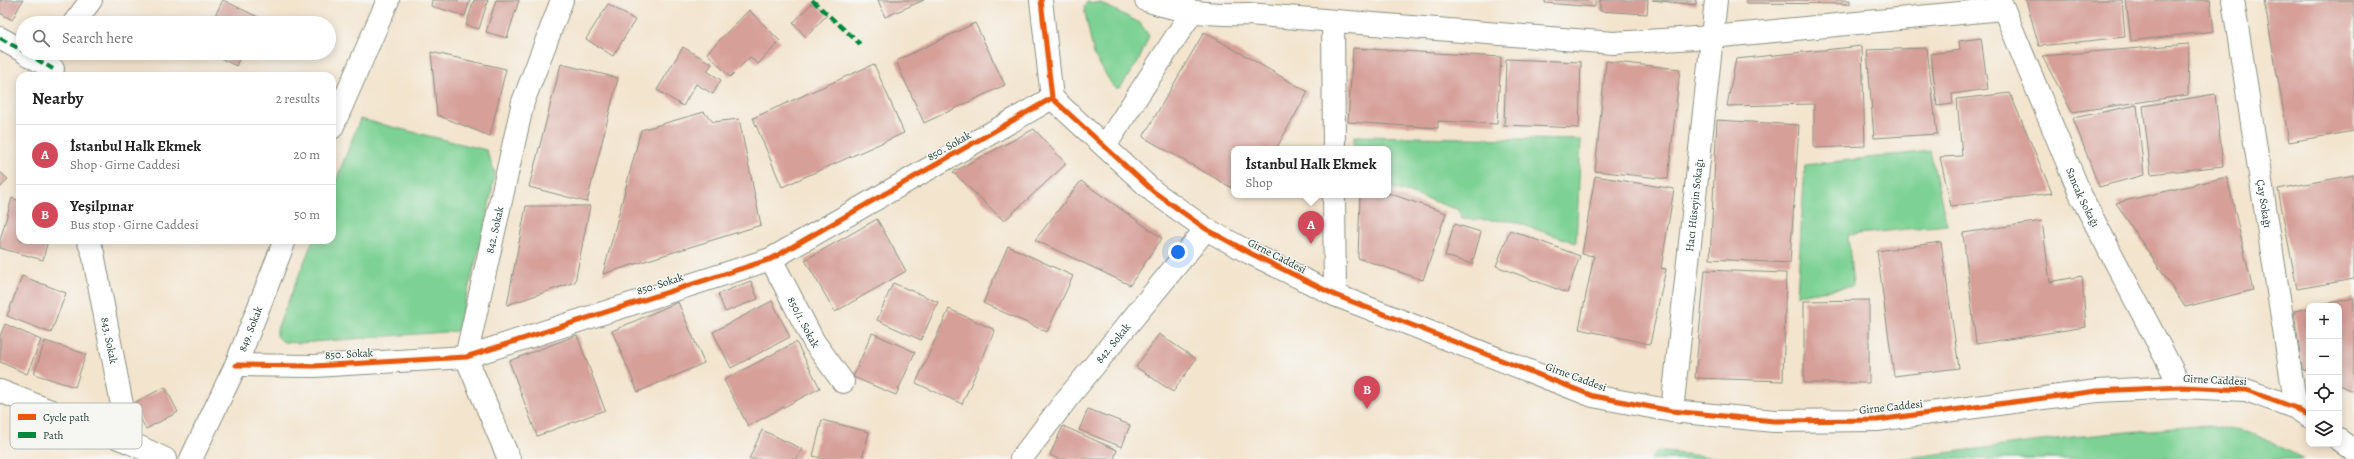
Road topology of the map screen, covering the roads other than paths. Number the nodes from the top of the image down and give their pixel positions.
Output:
1 (91, 0) edge
2 (388, 0) edge
3 (562, 0) edge
4 (1042, 0) edge
5 (1146, 0) edge
6 (1716, 0) edge
7 (2233, 0) edge
8 (2001, 4) edge
9 (1192, 12) junction
10 (79, 16) edge
11 (1333, 21) junction
12 (1712, 36) junction
13 (0, 38) edge
14 (16, 47) edge
15 (42, 60) edge
16 (55, 66) edge
17 (1052, 98) junction
18 (336, 119) edge
19 (1105, 146) junction
20 (1334, 146) edge
21 (1334, 198) edge
22 (1206, 228) junction
23 (90, 244) edge
24 (283, 244) edge
25 (771, 259) junction
26 (1335, 295) junction
27 (466, 357) junction
28 (236, 365) junction
29 (843, 382) dead end
30 (2181, 387) junction
31 (0, 392) edge
32 (28, 403) edge
33 (122, 403) edge
34 (1672, 411) junction
35 (2303, 413) edge
36 (2342, 442) edge
37 (142, 448) edge
38 (2354, 451) edge
39 (165, 459) edge
40 (191, 459) edge
41 (509, 459) edge
42 (1021, 459) edge

1 - 10 street
2 - 18 street
3 - 27 street, 842. Sokak
4 - 17 street
5 - 9 street
6 - 12 street, Hacı Hüseyin Sokağı
7 - 35 street, Çay Sokağı
8 - 12 street
8 - 30 street, Sancak Sokağı
9 - 11 street
9 - 19 street
11 - 12 street
11 - 20 street
12 - 34 street, Hacı Hüseyin Sokağı
13 - 14 street
15 - 16 street
17 - 19 street, Girne Caddesi
17 - 25 street, 850. Sokak
19 - 22 street, Girne Caddesi
21 - 26 street
22 - 26 street, Girne Caddesi
22 - 42 street, 842. Sokak
23 - 33 street, 843. Sokak
24 - 28 street, 849. Sokak
25 - 27 street, 850. Sokak
25 - 29 street, 850/1. Sokak
26 - 34 street, Girne Caddesi
27 - 28 street, 850. Sokak
27 - 41 street
28 - 40 street, 849. Sokak
30 - 34 street, Girne Caddesi
30 - 35 street, Girne Caddesi
31 - 32 street
36 - 38 street
37 - 39 street

